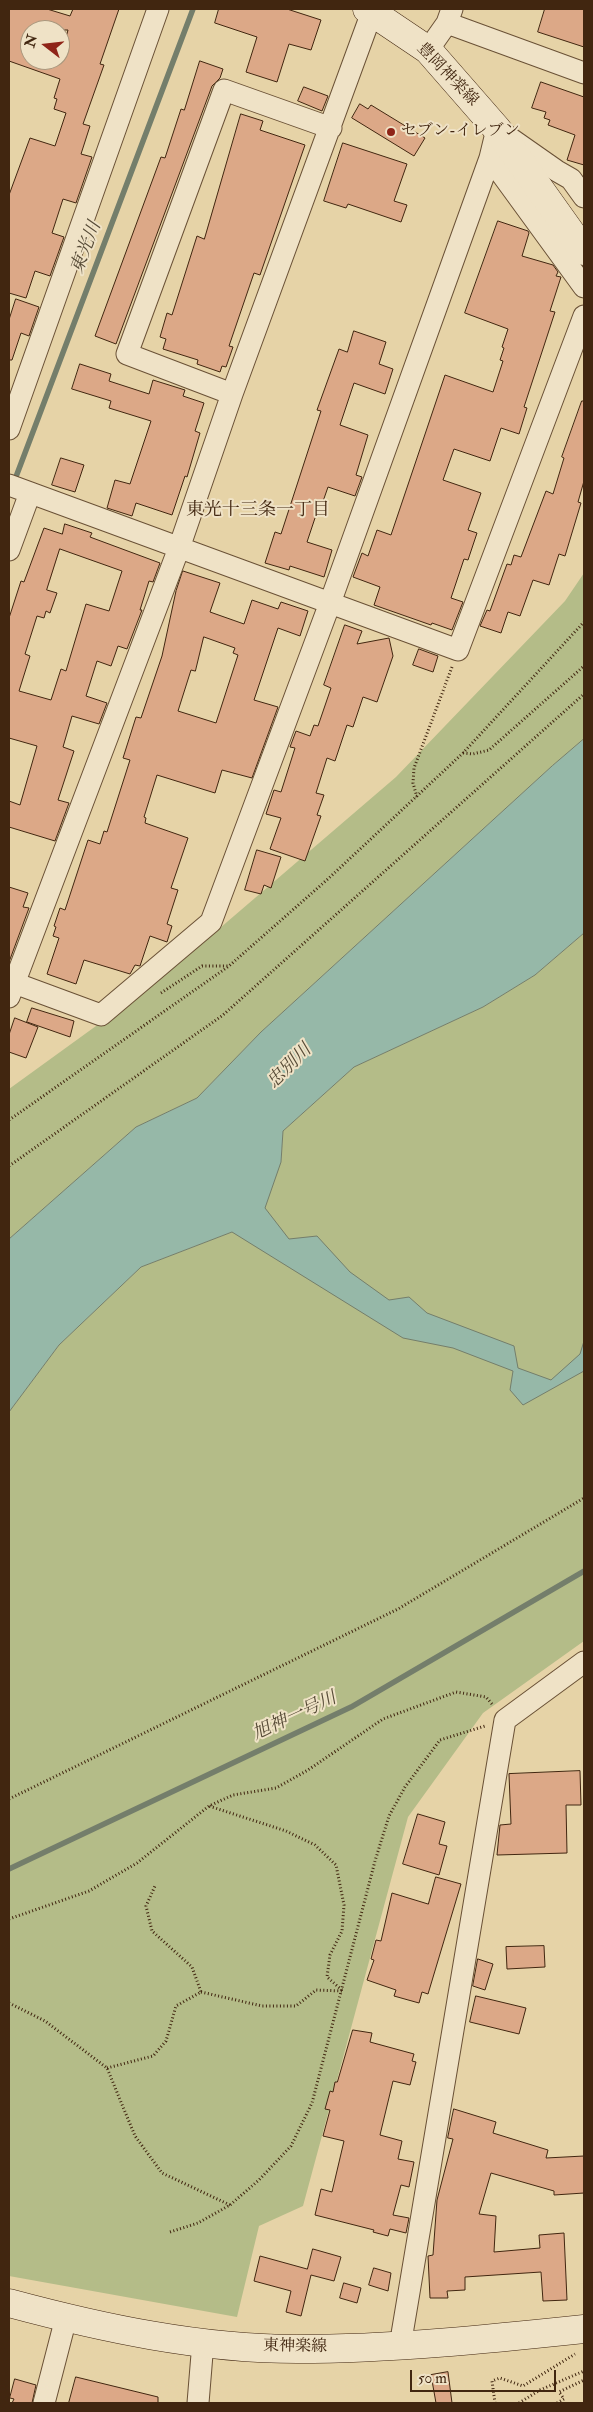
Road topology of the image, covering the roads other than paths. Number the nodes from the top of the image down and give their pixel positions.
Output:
1 (158, 9) edge
2 (370, 10) edge
3 (450, 16) edge
4 (428, 50) junction
5 (584, 73) edge
6 (331, 128) junction
7 (497, 129) junction
8 (490, 158) junction
9 (584, 197) edge
10 (584, 251) edge
11 (584, 287) edge
12 (584, 316) edge
13 (232, 394) junction
14 (9, 429) edge
15 (20, 489) edge
16 (179, 548) junction
17 (9, 550) edge
18 (330, 603) junction
19 (11, 987) edge
20 (584, 1662) edge
21 (9, 2303) edge
22 (66, 2318) junction
23 (581, 2341) edge
24 (203, 2342) junction
25 (400, 2346) junction
26 (44, 2403) edge
27 (198, 2403) edge

1 - 14 street
2 - 4 street, 豊岡神楽線
2 - 6 street
3 - 4 street
3 - 5 street
4 - 7 street, 豊岡神楽線
6 - 13 street
6 - 13 street
7 - 8 street
7 - 9 street
7 - 10 street, 豊岡神楽線
8 - 11 street
8 - 18 street
12 - 18 street
13 - 16 street
15 - 16 street
15 - 17 street
16 - 18 street
16 - 19 street
18 - 19 street
20 - 25 street
21 - 22 street, 東神楽線
22 - 24 street, 東神楽線
22 - 26 street
23 - 25 street, 東神楽線
24 - 25 street, 東神楽線
24 - 27 street

